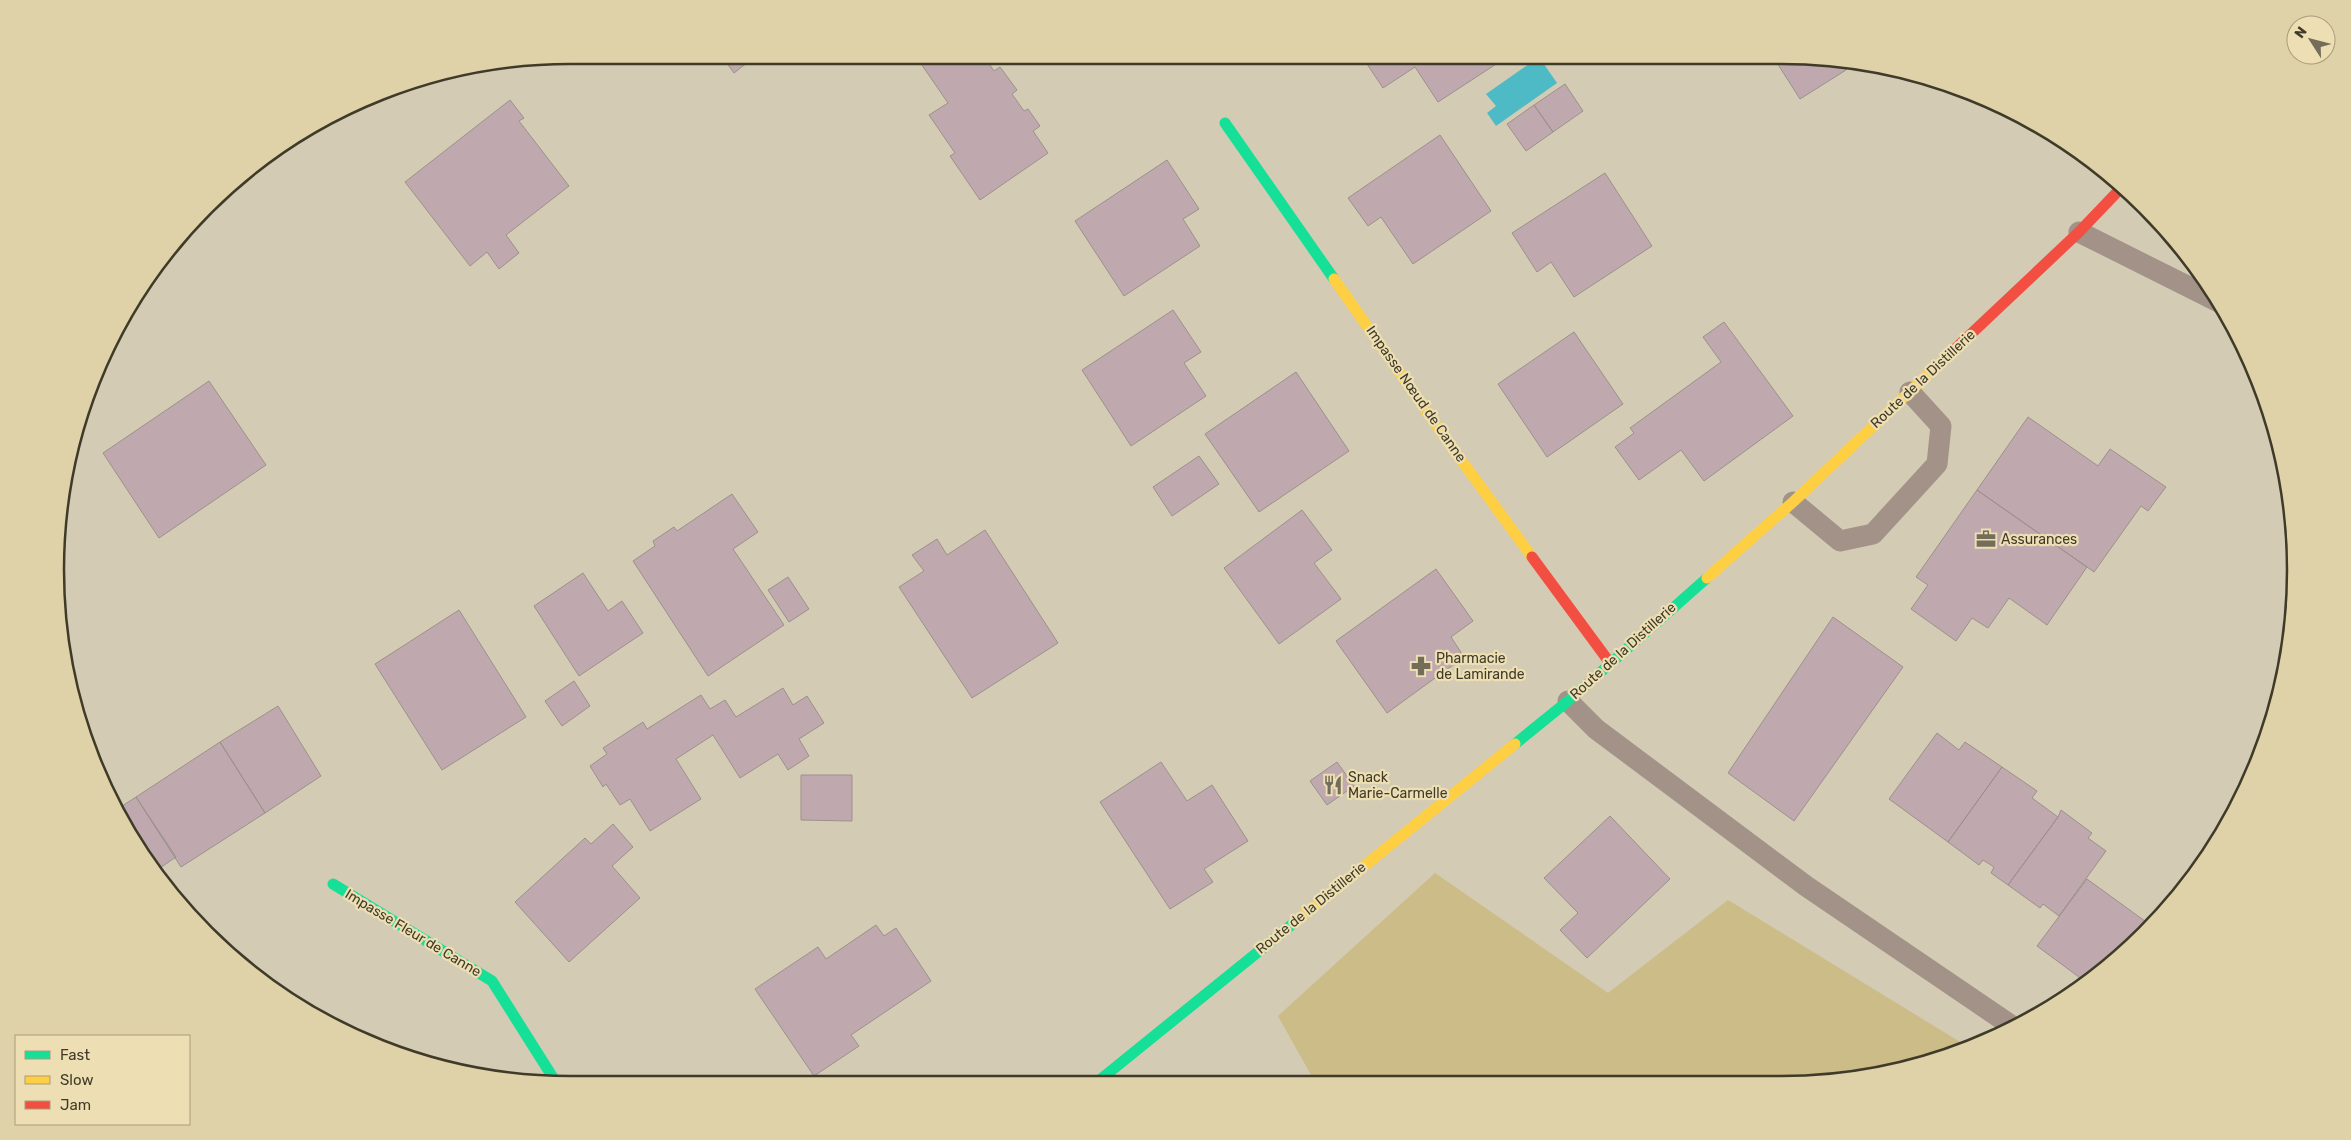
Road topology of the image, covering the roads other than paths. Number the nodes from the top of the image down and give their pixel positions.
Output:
1 (1225, 123) dead end
2 (2118, 192) edge
3 (2079, 232) junction
4 (2206, 295) edge
5 (1910, 392) junction
6 (1793, 502) junction
7 (1610, 663) junction
8 (1568, 700) junction
9 (333, 884) dead end
10 (2007, 1023) edge
11 (552, 1075) edge
12 (1105, 1076) edge

1 - 7 street, Impasse Nœud de Canne
2 - 3 street, Route de la Distillerie
3 - 4 lane
3 - 5 street, Route de la Distillerie
5 - 6 street, Route de la Distillerie
5 - 6 lane
6 - 7 street, Route de la Distillerie
7 - 8 street, Route de la Distillerie
8 - 10 lane
8 - 12 street, Route de la Distillerie
9 - 11 street, Impasse Fleur de Canne

